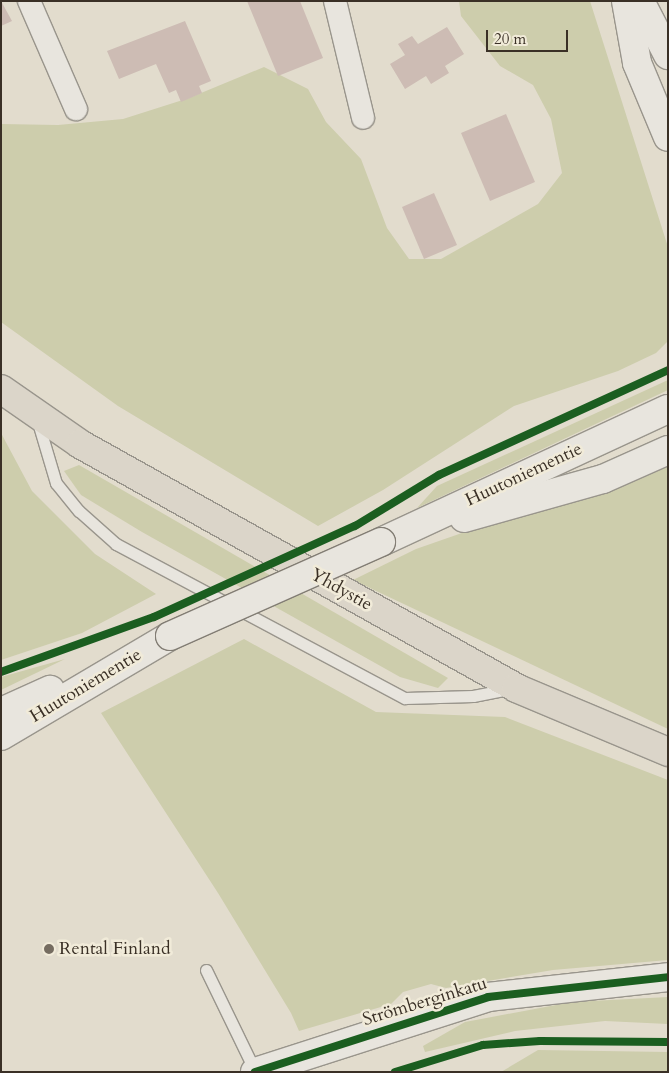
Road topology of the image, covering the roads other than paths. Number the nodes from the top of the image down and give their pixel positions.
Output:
1 (29, 1) edge
2 (336, 1) edge
3 (626, 1) edge
4 (640, 1) edge
5 (668, 55) edge
6 (76, 109) dead end
7 (363, 118) dead end
8 (668, 137) edge
9 (1, 389) edge
10 (668, 409) edge
11 (35, 413) junction
12 (668, 450) edge
13 (381, 542) junction
14 (170, 636) junction
15 (516, 688) junction
16 (1, 712) edge
17 (1, 736) edge
18 (668, 752) edge
19 (206, 970) dead end
20 (668, 978) edge
21 (255, 1072) edge

1 - 6 street
2 - 7 street
3 - 8 main road
4 - 5 main road
9 - 11 highway, Yhdystie
10 - 13 main road, Huutoniementie
11 - 15 highway, Yhdystie
11 - 15 lane
12 - 13 main road, Huutoniementie
13 - 14 main road, Huutoniementie, bridge
14 - 16 main road, Huutoniementie
14 - 17 main road, Huutoniementie
15 - 18 highway, Yhdystie
19 - 21 lane
20 - 21 main road, Strömberginkatu

